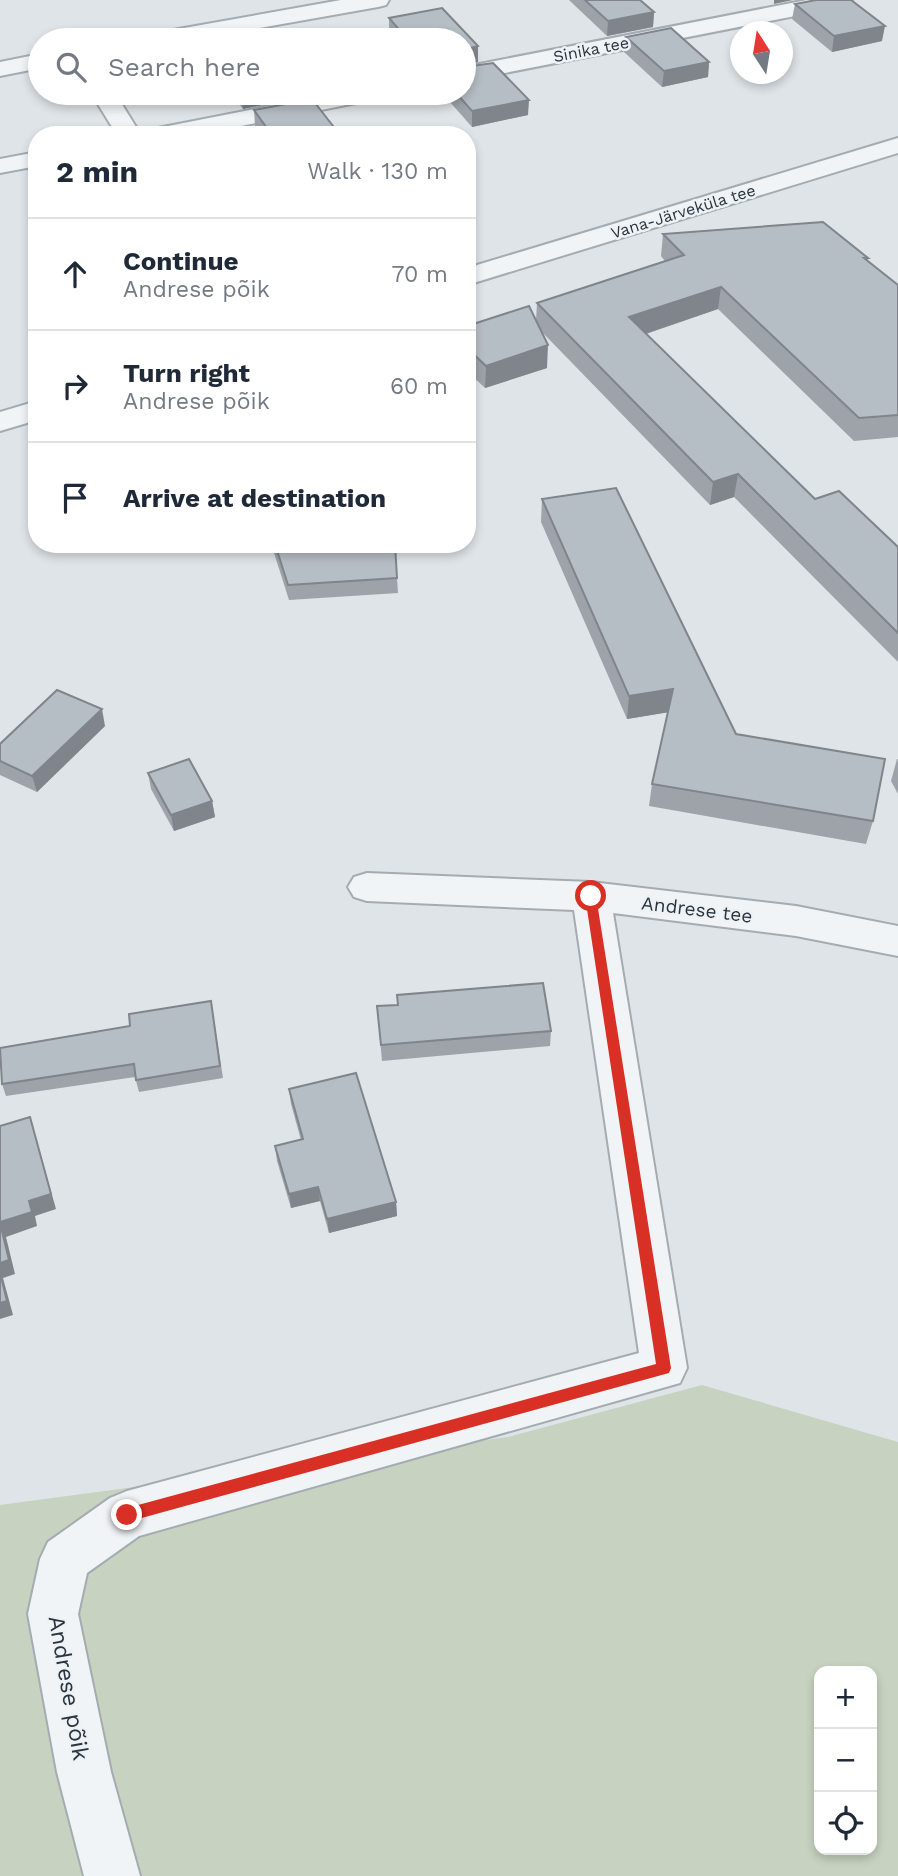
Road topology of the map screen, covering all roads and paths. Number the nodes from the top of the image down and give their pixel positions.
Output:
1 (379, 0) edge
2 (841, 0) edge
3 (223, 28) edge
4 (28, 63) edge
5 (0, 69) edge
6 (476, 72) edge
7 (110, 105) edge
8 (310, 105) edge
9 (123, 126) edge
10 (204, 126) edge
11 (898, 145) edge
12 (28, 161) edge
13 (0, 166) edge
14 (476, 274) edge
15 (28, 414) edge
16 (0, 422) edge
17 (368, 887) dead end
18 (591, 896) junction
19 (898, 941) edge
20 (112, 1876) edge

1 - 3 street
2 - 6 street, Sinika tee
4 - 5 street
7 - 9 street
8 - 10 street
11 - 14 street, Vana-Järveküla tee
12 - 13 street
15 - 16 street
17 - 18 street, Andrese tee
18 - 19 street, Andrese tee
18 - 20 street, Andrese põik

